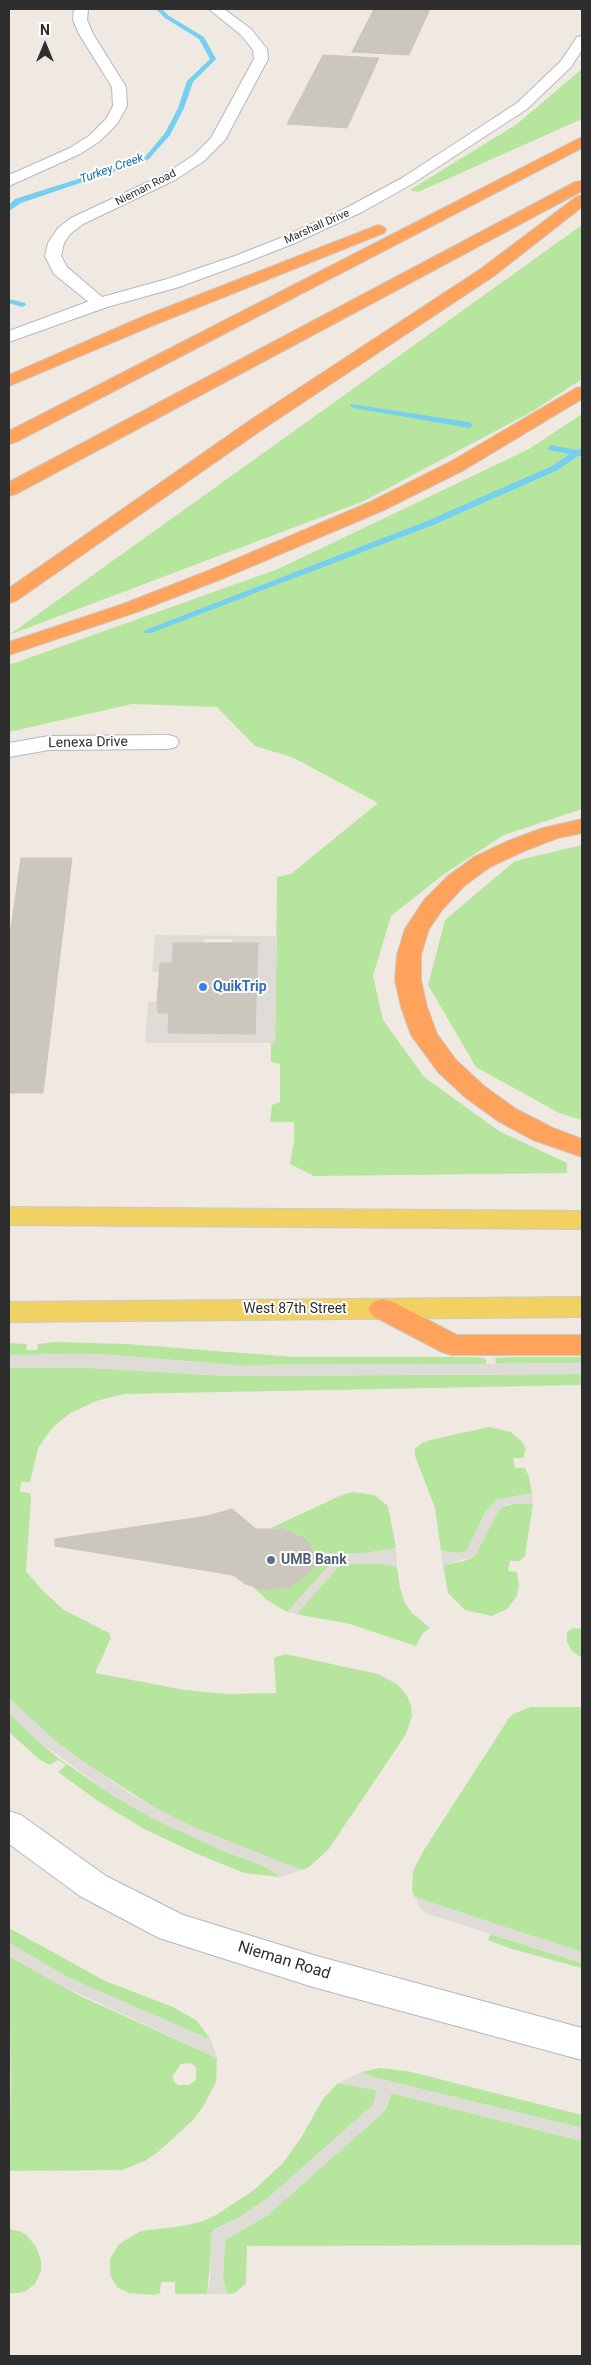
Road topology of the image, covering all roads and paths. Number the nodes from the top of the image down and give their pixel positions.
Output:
1 (82, 9) edge
2 (216, 9) edge
3 (582, 40) edge
4 (582, 142) edge
5 (529, 170) junction
6 (9, 182) edge
7 (582, 184) edge
8 (582, 200) edge
9 (101, 303) junction
10 (9, 337) edge
11 (9, 381) edge
12 (582, 392) edge
13 (9, 438) edge
14 (9, 490) edge
15 (9, 597) edge
16 (9, 650) edge
17 (168, 742) dead end
18 (9, 750) edge
19 (582, 826) edge
20 (582, 1150) edge
21 (9, 1216) edge
22 (582, 1220) edge
23 (582, 1307) edge
24 (383, 1309) junction
25 (9, 1312) edge
26 (582, 1345) edge
27 (9, 1825) edge
28 (582, 2044) edge

1 - 6 street
2 - 9 street, Nieman Road
3 - 9 street, Marshall Drive
4 - 5 highway
5 - 11 highway
5 - 13 highway
7 - 14 highway
8 - 15 highway
9 - 10 street, Marshall Drive
12 - 16 highway
17 - 18 street, Lenexa Drive
19 - 20 highway
21 - 22 main road
23 - 24 main road, West 87th Street
24 - 25 main road, West 87th Street
24 - 26 highway
27 - 28 street, Nieman Road

